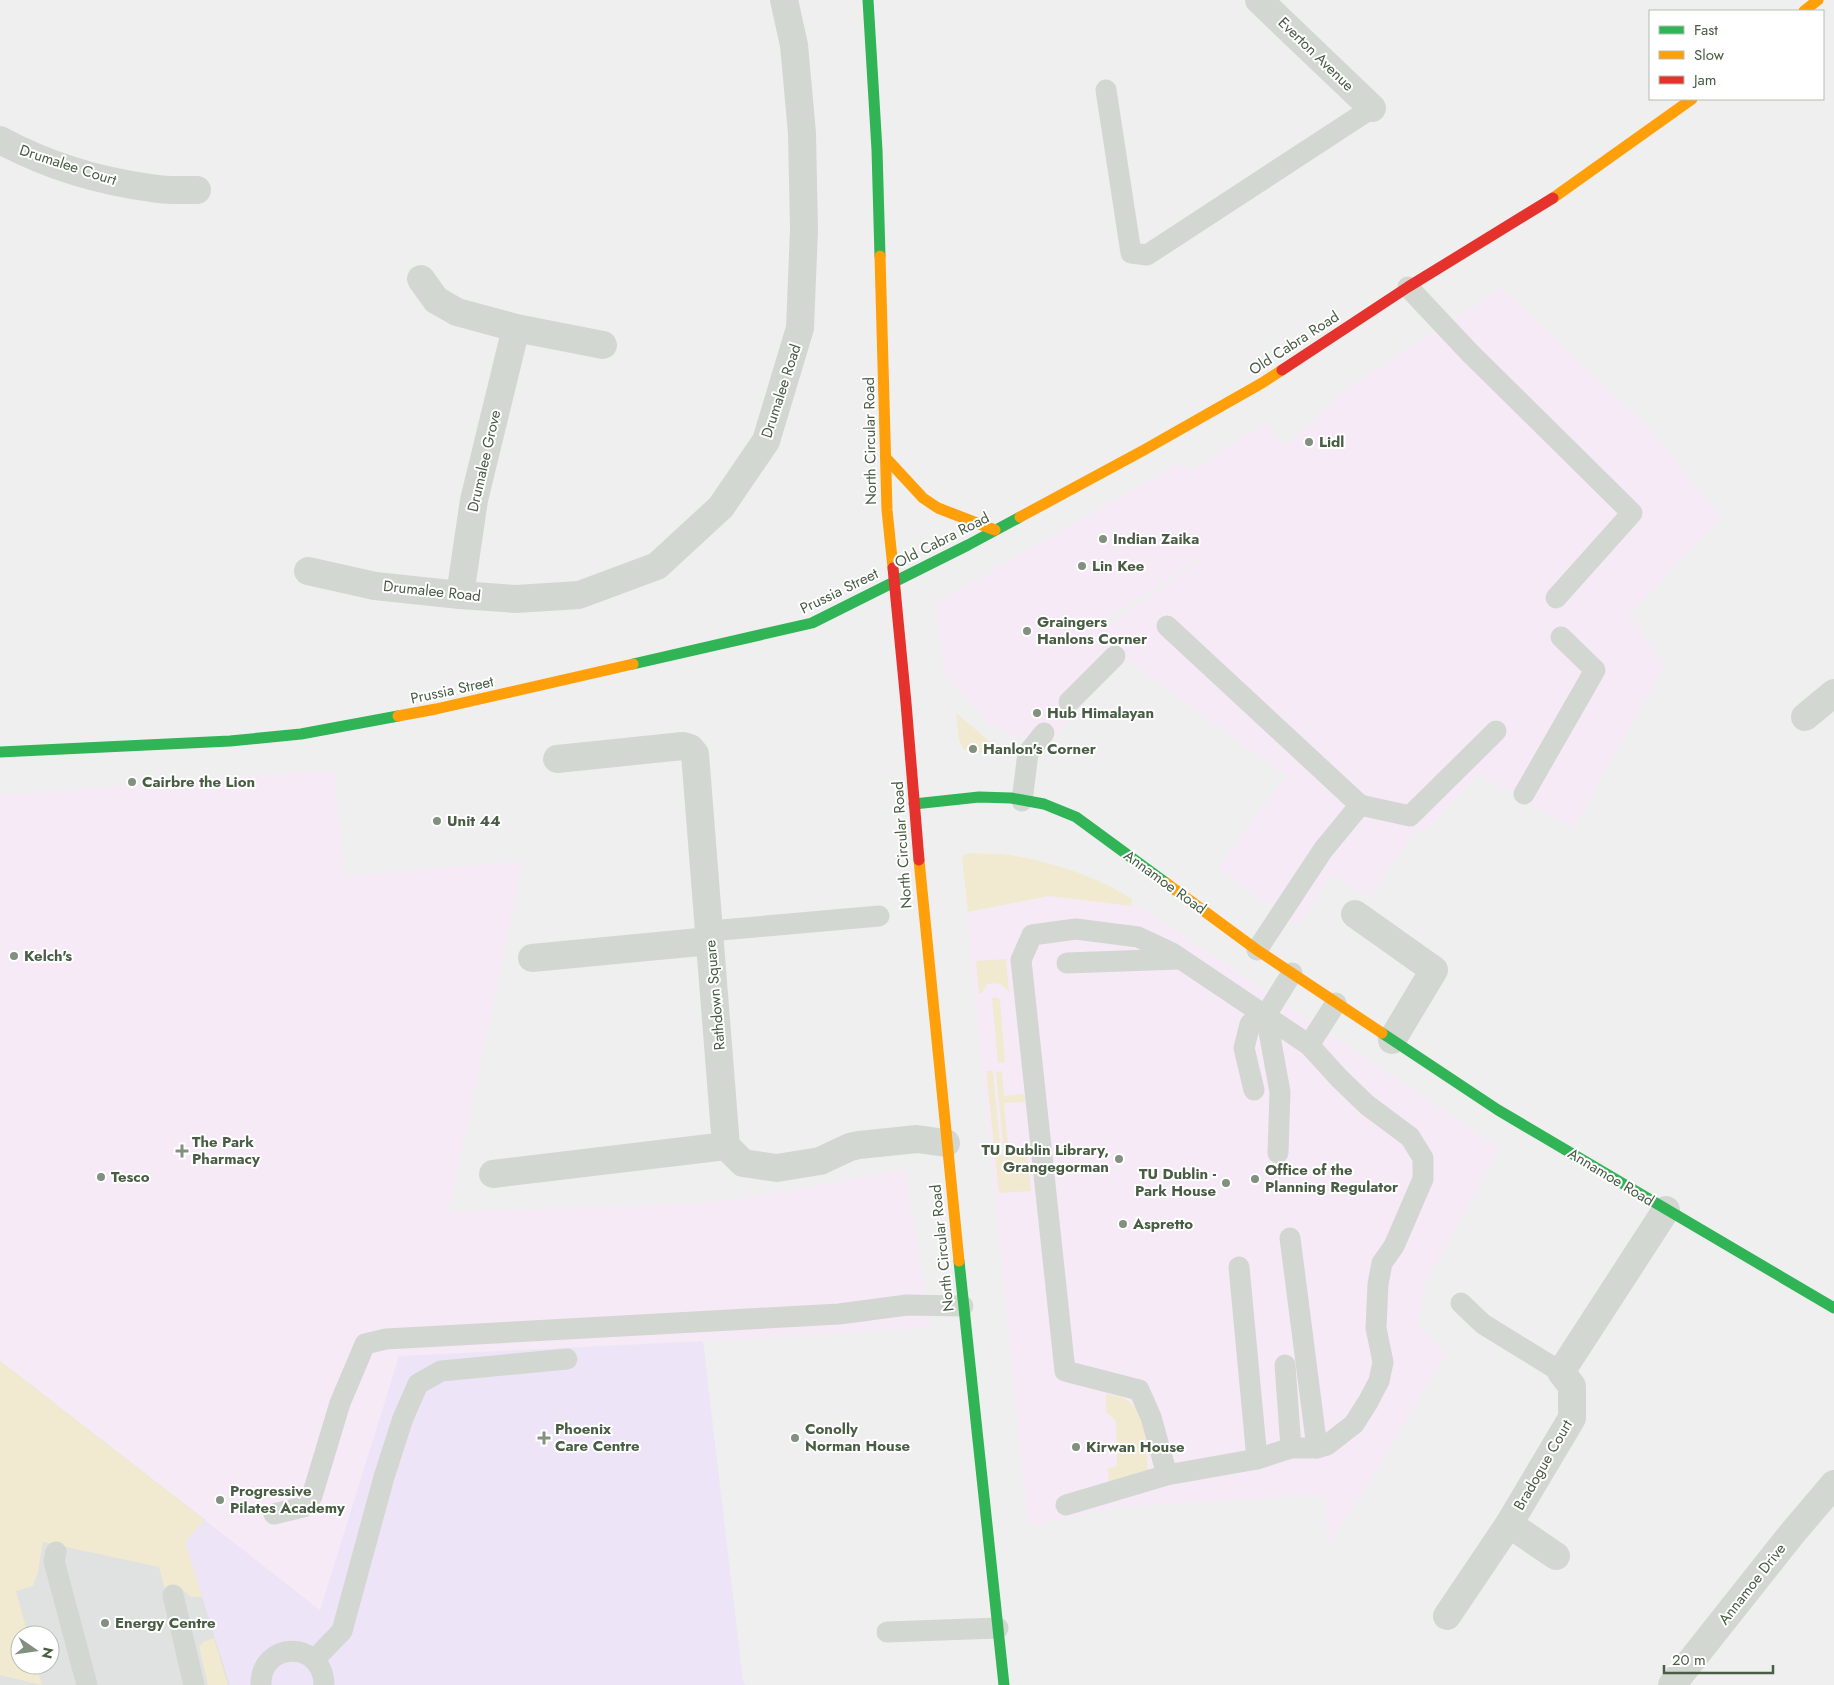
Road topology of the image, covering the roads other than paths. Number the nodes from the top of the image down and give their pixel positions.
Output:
1 (784, 0) edge
2 (868, 0) edge
3 (1259, 0) edge
4 (1818, 0) edge
5 (1805, 10) edge
6 (1106, 90) dead end
7 (1691, 100) edge
8 (1372, 108) joint
9 (0, 140) edge
10 (197, 190) dead end
11 (421, 279) dead end
12 (1408, 287) junction
13 (516, 328) junction
14 (604, 345) dead end
15 (886, 458) junction
16 (995, 530) junction
17 (308, 571) dead end
18 (894, 581) junction
19 (460, 595) junction
20 (1556, 598) dead end
21 (1167, 626) dead end
22 (1561, 637) dead end
23 (1115, 656) dead end
24 (1834, 693) edge
25 (1069, 702) dead end
26 (1805, 717) dead end
27 (1496, 731) dead end
28 (1044, 733) dead end
29 (0, 752) edge
30 (557, 760) dead end
31 (1524, 794) dead end
32 (1022, 801) junction
33 (914, 804) junction
34 (1360, 805) junction
35 (1355, 914) dead end
36 (880, 916) dead end
37 (710, 936) junction
38 (1256, 950) junction
39 (532, 958) dead end
40 (1181, 959) junction
41 (1067, 963) dead end
42 (1292, 973) junction
43 (1336, 1002) junction
44 (1266, 1015) junction
45 (1392, 1040) junction
46 (1309, 1045) junction
47 (1254, 1090) dead end
48 (946, 1143) junction
49 (726, 1146) junction
50 (1278, 1153) dead end
51 (493, 1174) dead end
52 (1666, 1210) junction
53 (1290, 1238) dead end
54 (1239, 1267) dead end
55 (1461, 1303) dead end
56 (963, 1306) junction
57 (1834, 1308) edge
58 (567, 1359) dead end
59 (1285, 1365) dead end
60 (1561, 1372) junction
61 (1291, 1448) junction
62 (1317, 1448) junction
63 (1256, 1459) junction
64 (1167, 1475) junction
65 (1834, 1484) edge
66 (1066, 1505) dead end
67 (274, 1514) dead end
68 (1509, 1524) junction
69 (56, 1552) dead end
70 (1556, 1556) dead end
71 (173, 1595) dead end
72 (1448, 1616) dead end
73 (998, 1628) junction
74 (888, 1632) dead end
75 (314, 1660) junction
76 (87, 1685) edge
77 (194, 1685) edge
78 (261, 1685) edge
79 (324, 1685) edge
80 (1004, 1685) edge
81 (1672, 1685) edge

1 - 19 street, Drumalee Road
2 - 15 main road, North Circular Road
3 - 8 street, Everton Avenue
4 - 5 main road
6 - 8 lane
7 - 12 main road, Old Cabra Road
9 - 10 street, Drumalee Court
11 - 13 street
12 - 16 main road, Old Cabra Road
12 - 20 lane
13 - 14 street
13 - 19 street, Drumalee Grove
15 - 16 main road
15 - 18 main road, North Circular Road
16 - 18 main road, Old Cabra Road
17 - 19 street, Drumalee Road
18 - 29 main road, Prussia Street
18 - 33 main road, North Circular Road
21 - 34 lane
22 - 31 lane
23 - 25 lane
24 - 26 street
27 - 34 lane
28 - 32 lane
30 - 37 street, Rathdown Square
32 - 33 main road, Annamoe Road
32 - 38 main road, Annamoe Road
33 - 48 main road, North Circular Road
34 - 38 lane
35 - 45 street
36 - 37 lane
37 - 39 street
37 - 49 street, Rathdown Square
38 - 42 main road, Annamoe Road
40 - 41 lane
40 - 44 lane
40 - 64 lane
42 - 43 main road, Annamoe Road
42 - 44 lane
43 - 45 main road, Annamoe Road
43 - 46 lane
44 - 46 lane
44 - 47 lane
44 - 50 lane
45 - 52 main road, Annamoe Road
46 - 62 lane
48 - 49 street
48 - 56 main road, North Circular Road
49 - 51 street
52 - 57 main road, Annamoe Road
52 - 60 street
53 - 62 lane
54 - 63 lane
55 - 60 lane
56 - 67 lane
56 - 73 main road, North Circular Road
58 - 75 lane
59 - 61 lane
60 - 68 street, Bradogue Court
61 - 62 lane
61 - 63 lane
63 - 64 lane
64 - 66 lane
65 - 81 street, Annamoe Drive
68 - 70 street
68 - 72 street, Bradogue Court
69 - 76 lane
71 - 77 lane
73 - 74 lane
73 - 80 main road, North Circular Road
75 - 78 lane
75 - 79 lane

